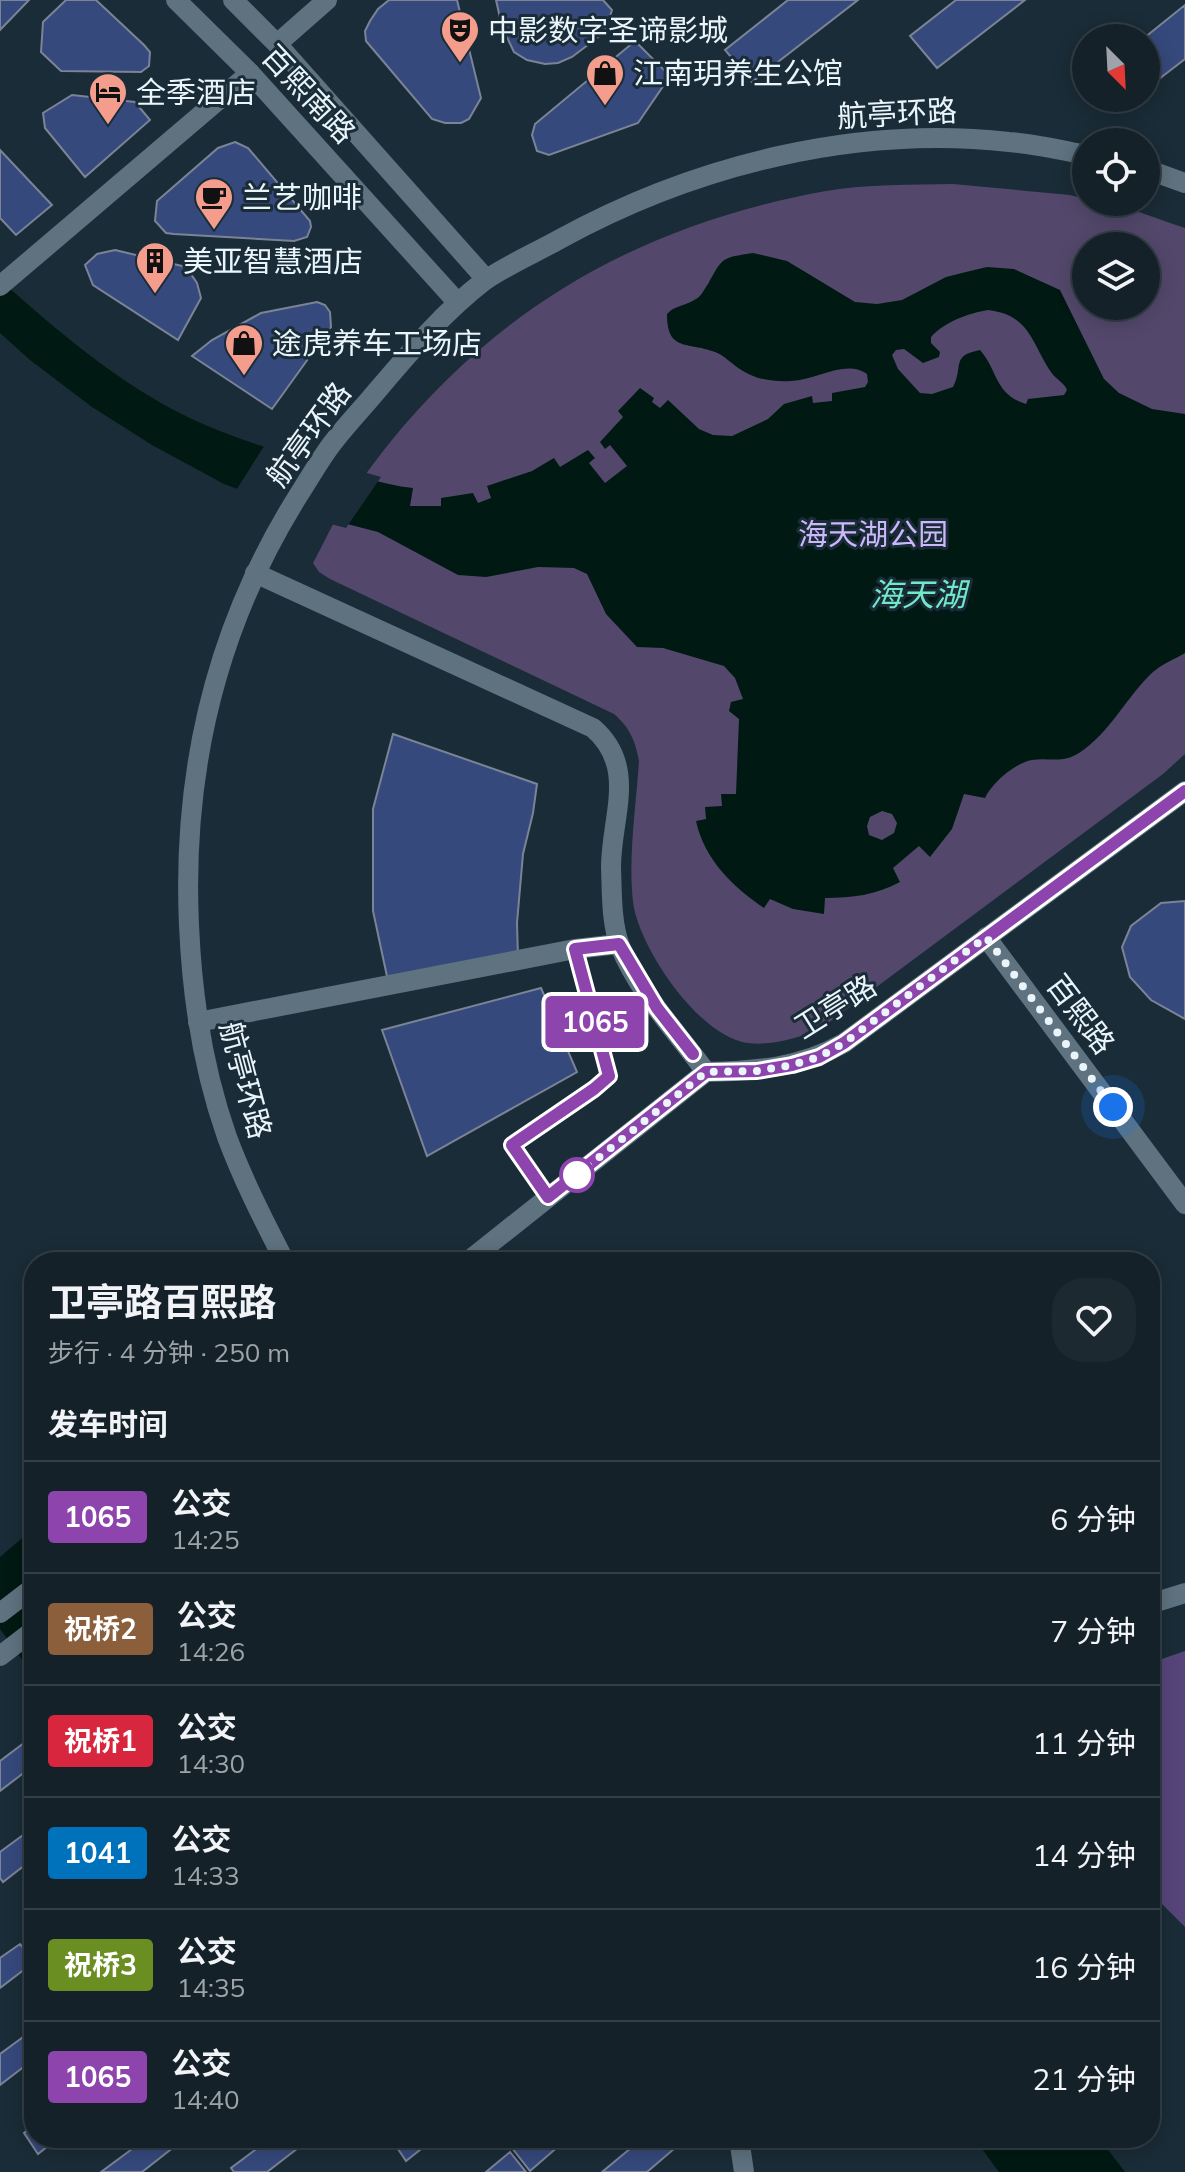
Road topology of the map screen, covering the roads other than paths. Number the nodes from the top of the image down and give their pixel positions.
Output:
1 (176, 0) edge
2 (233, 0) edge
3 (327, 0) edge
4 (277, 44) junction
5 (250, 73) junction
6 (1072, 153) edge
7 (1160, 174) edge
8 (1185, 183) edge
9 (486, 279) junction
10 (5, 282) edge
11 (458, 303) junction
12 (255, 573) junction
13 (1185, 791) edge
14 (986, 937) junction
15 (619, 944) junction
16 (198, 1022) junction
17 (706, 1072) junction
18 (1185, 1204) edge
19 (280, 1252) edge
20 (480, 1252) edge
21 (1185, 1593) edge
22 (24, 1595) edge
23 (1160, 1601) edge
24 (0, 1613) edge
25 (24, 1638) edge
26 (7, 1651) edge
27 (740, 2148) edge
28 (744, 2172) edge

1 - 5 street, 百熙南路
2 - 4 street, 百熙南路
3 - 4 street
4 - 9 street, 百熙南路
5 - 10 street
5 - 11 street, 百熙南路
6 - 9 street, 航亭环路
7 - 8 street
9 - 11 street, 航亭环路
11 - 12 street, 航亭环路
12 - 15 street
12 - 16 street, 航亭环路
13 - 14 street, 卫亭路
14 - 17 street, 卫亭路
14 - 18 street, 百熙路
15 - 16 street
15 - 17 street
16 - 19 street, 航亭环路
17 - 20 street
21 - 23 street
22 - 24 street
25 - 26 street
27 - 28 street

